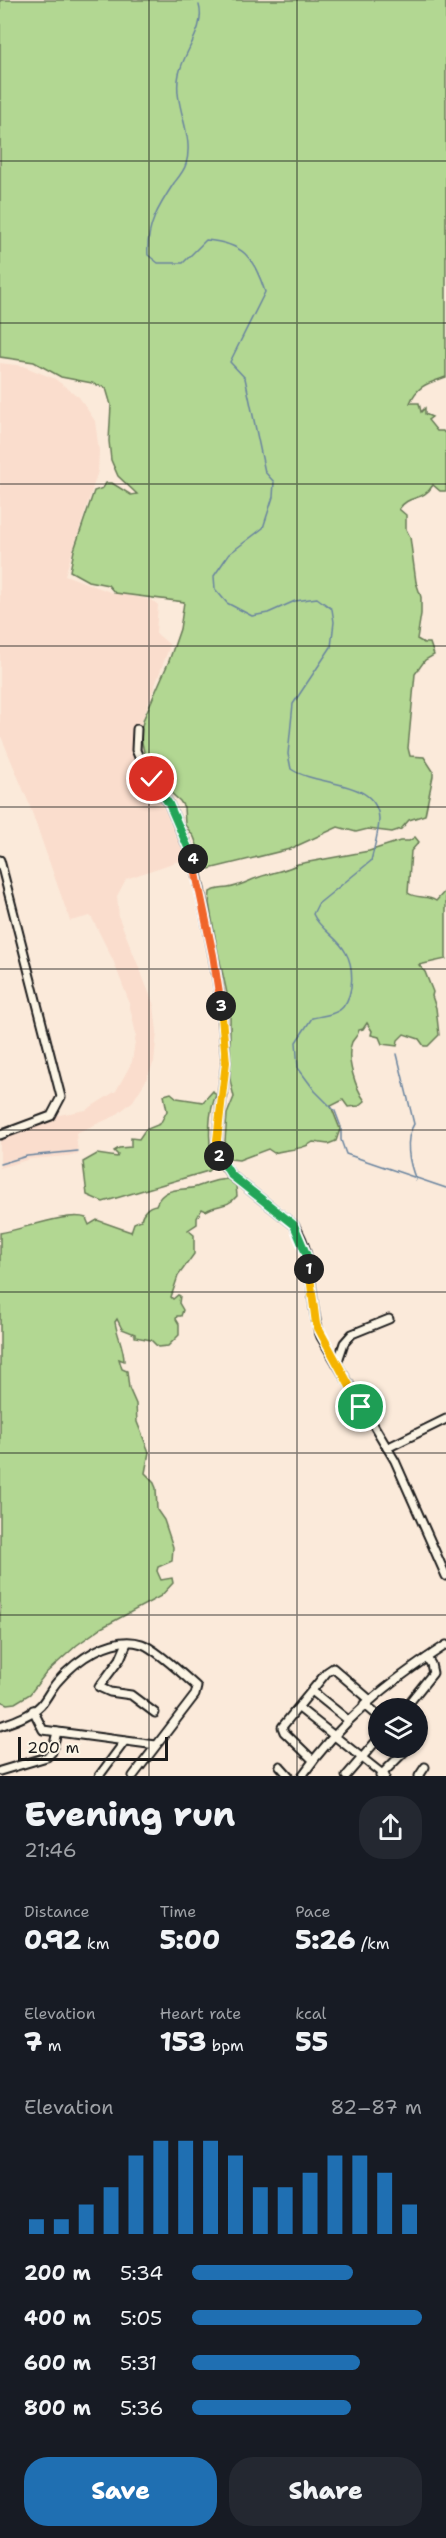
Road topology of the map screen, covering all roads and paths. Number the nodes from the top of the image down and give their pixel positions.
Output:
1 (137, 729) dead end
2 (0, 860) edge
3 (0, 1135) edge
4 (388, 1319) dead end
5 (337, 1364) junction
6 (446, 1419) edge
7 (387, 1448) junction
8 (446, 1576) edge
9 (127, 1643) junction
10 (446, 1646) edge
11 (427, 1658) junction
12 (312, 1691) junction
13 (414, 1698) edge
14 (367, 1702) junction
15 (299, 1708) junction
16 (33, 1710) junction
17 (155, 1713) dead end
18 (348, 1720) junction
19 (0, 1726) edge
20 (57, 1732) junction
21 (334, 1736) junction
22 (125, 1741) junction
23 (156, 1745) junction
24 (368, 1751) edge
25 (362, 1758) junction
26 (398, 1758) edge
27 (313, 1760) junction
28 (280, 1766) dead end
29 (425, 1767) dead end
30 (1, 1768) edge
31 (382, 1775) edge
32 (99, 1776) edge
33 (133, 1776) edge
34 (289, 1776) edge
35 (302, 1776) edge
36 (346, 1776) edge
37 (419, 1776) edge

1 - 5 street
2 - 3 street
4 - 5 street
5 - 7 street
6 - 7 street
7 - 8 street
9 - 16 street
9 - 17 street
9 - 23 street
10 - 11 street
11 - 13 street
11 - 14 street
12 - 14 street
12 - 15 street
12 - 18 street
14 - 18 street
15 - 21 street
15 - 27 street
16 - 19 street
16 - 20 street
18 - 21 street
20 - 22 street
20 - 30 street
21 - 25 street
21 - 27 street
22 - 23 street
22 - 32 street
23 - 33 street
24 - 25 street
25 - 31 street
25 - 36 street
26 - 31 street
27 - 35 street
28 - 34 street
29 - 37 street

